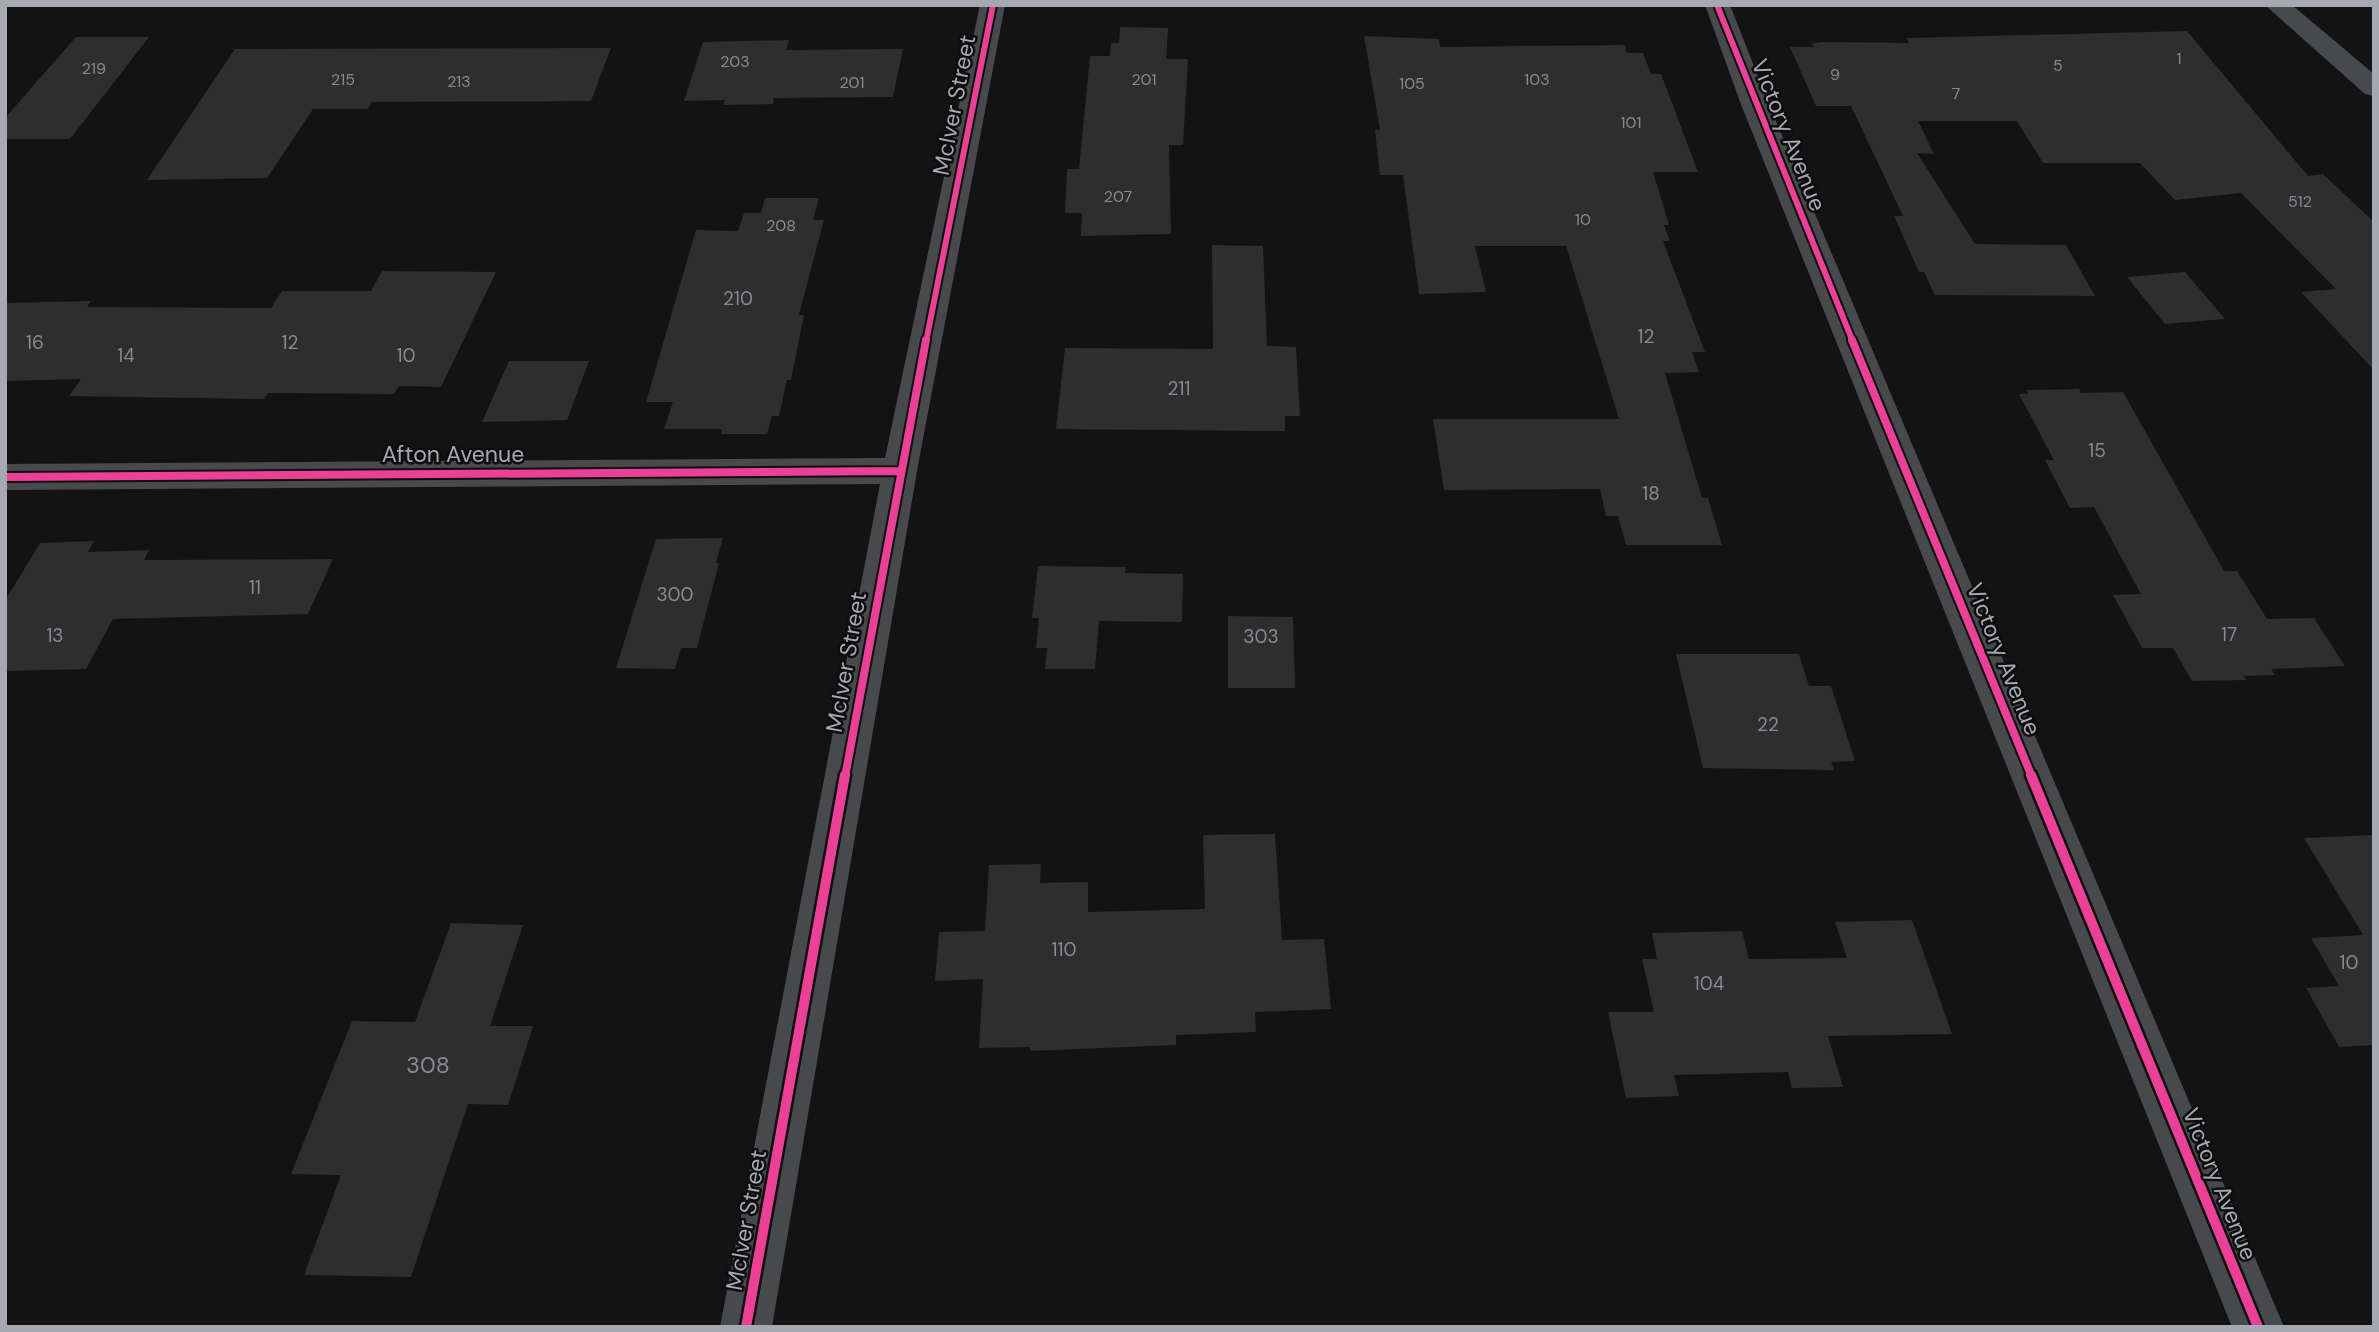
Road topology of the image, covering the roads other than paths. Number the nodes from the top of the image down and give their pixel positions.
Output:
1 (993, 5) edge
2 (1717, 5) edge
3 (2277, 5) edge
4 (2374, 88) edge
5 (900, 471) junction
6 (5, 477) edge
7 (746, 1327) edge
8 (2258, 1327) edge

1 - 5 street, McIver Street
2 - 8 street, Victory Avenue
3 - 4 street
5 - 6 street, Afton Avenue
5 - 7 street, McIver Street

